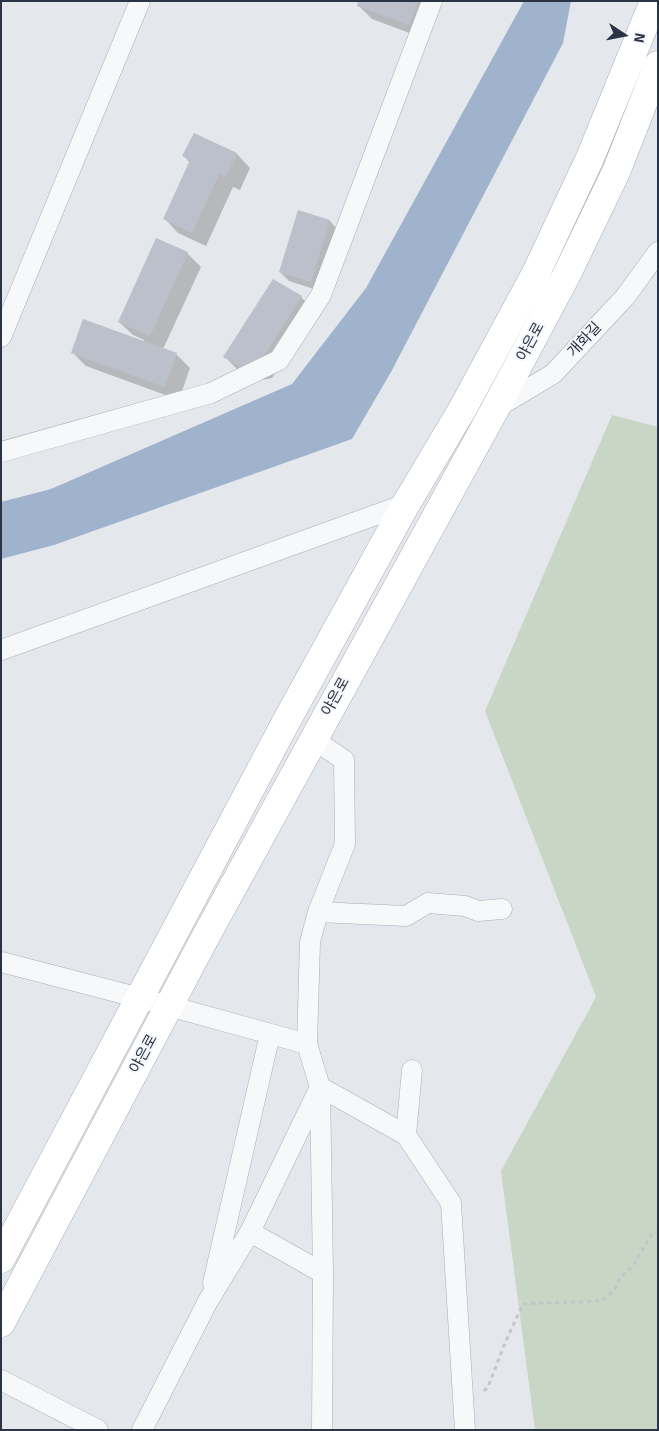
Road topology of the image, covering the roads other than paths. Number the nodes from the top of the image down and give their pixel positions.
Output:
1 (140, 1) edge
2 (432, 1) edge
3 (654, 1) edge
4 (658, 65) edge
5 (658, 252) edge
6 (1, 337) edge
7 (495, 408) junction
8 (1, 452) edge
9 (406, 504) junction
10 (1, 650) edge
11 (313, 739) junction
12 (502, 909) dead end
13 (318, 912) junction
14 (1, 962) edge
15 (140, 998) junction
16 (169, 1006) junction
17 (270, 1034) junction
18 (307, 1044) junction
19 (412, 1070) dead end
20 (320, 1087) junction
21 (406, 1135) junction
22 (250, 1232) junction
23 (1, 1259) edge
24 (323, 1273) junction
25 (208, 1301) junction
26 (1, 1323) edge
27 (1, 1380) edge
28 (98, 1430) edge
29 (142, 1430) edge
30 (322, 1430) edge
31 (465, 1430) edge

1 - 6 street
2 - 8 street
3 - 9 street, 야은로
4 - 7 street, 야은로
5 - 7 street, 개화길
7 - 11 street, 야은로
9 - 10 street
9 - 15 street, 야은로
11 - 13 street
11 - 16 street, 야은로
12 - 13 street
13 - 18 street
14 - 15 street
15 - 16 street
15 - 23 street, 야은로
16 - 17 street
16 - 26 street, 야은로
17 - 18 street
17 - 25 street
18 - 20 street
19 - 21 street
20 - 21 street
20 - 22 street
20 - 24 street
21 - 31 street
22 - 24 street
22 - 25 street
24 - 30 street
25 - 29 street
27 - 28 street

